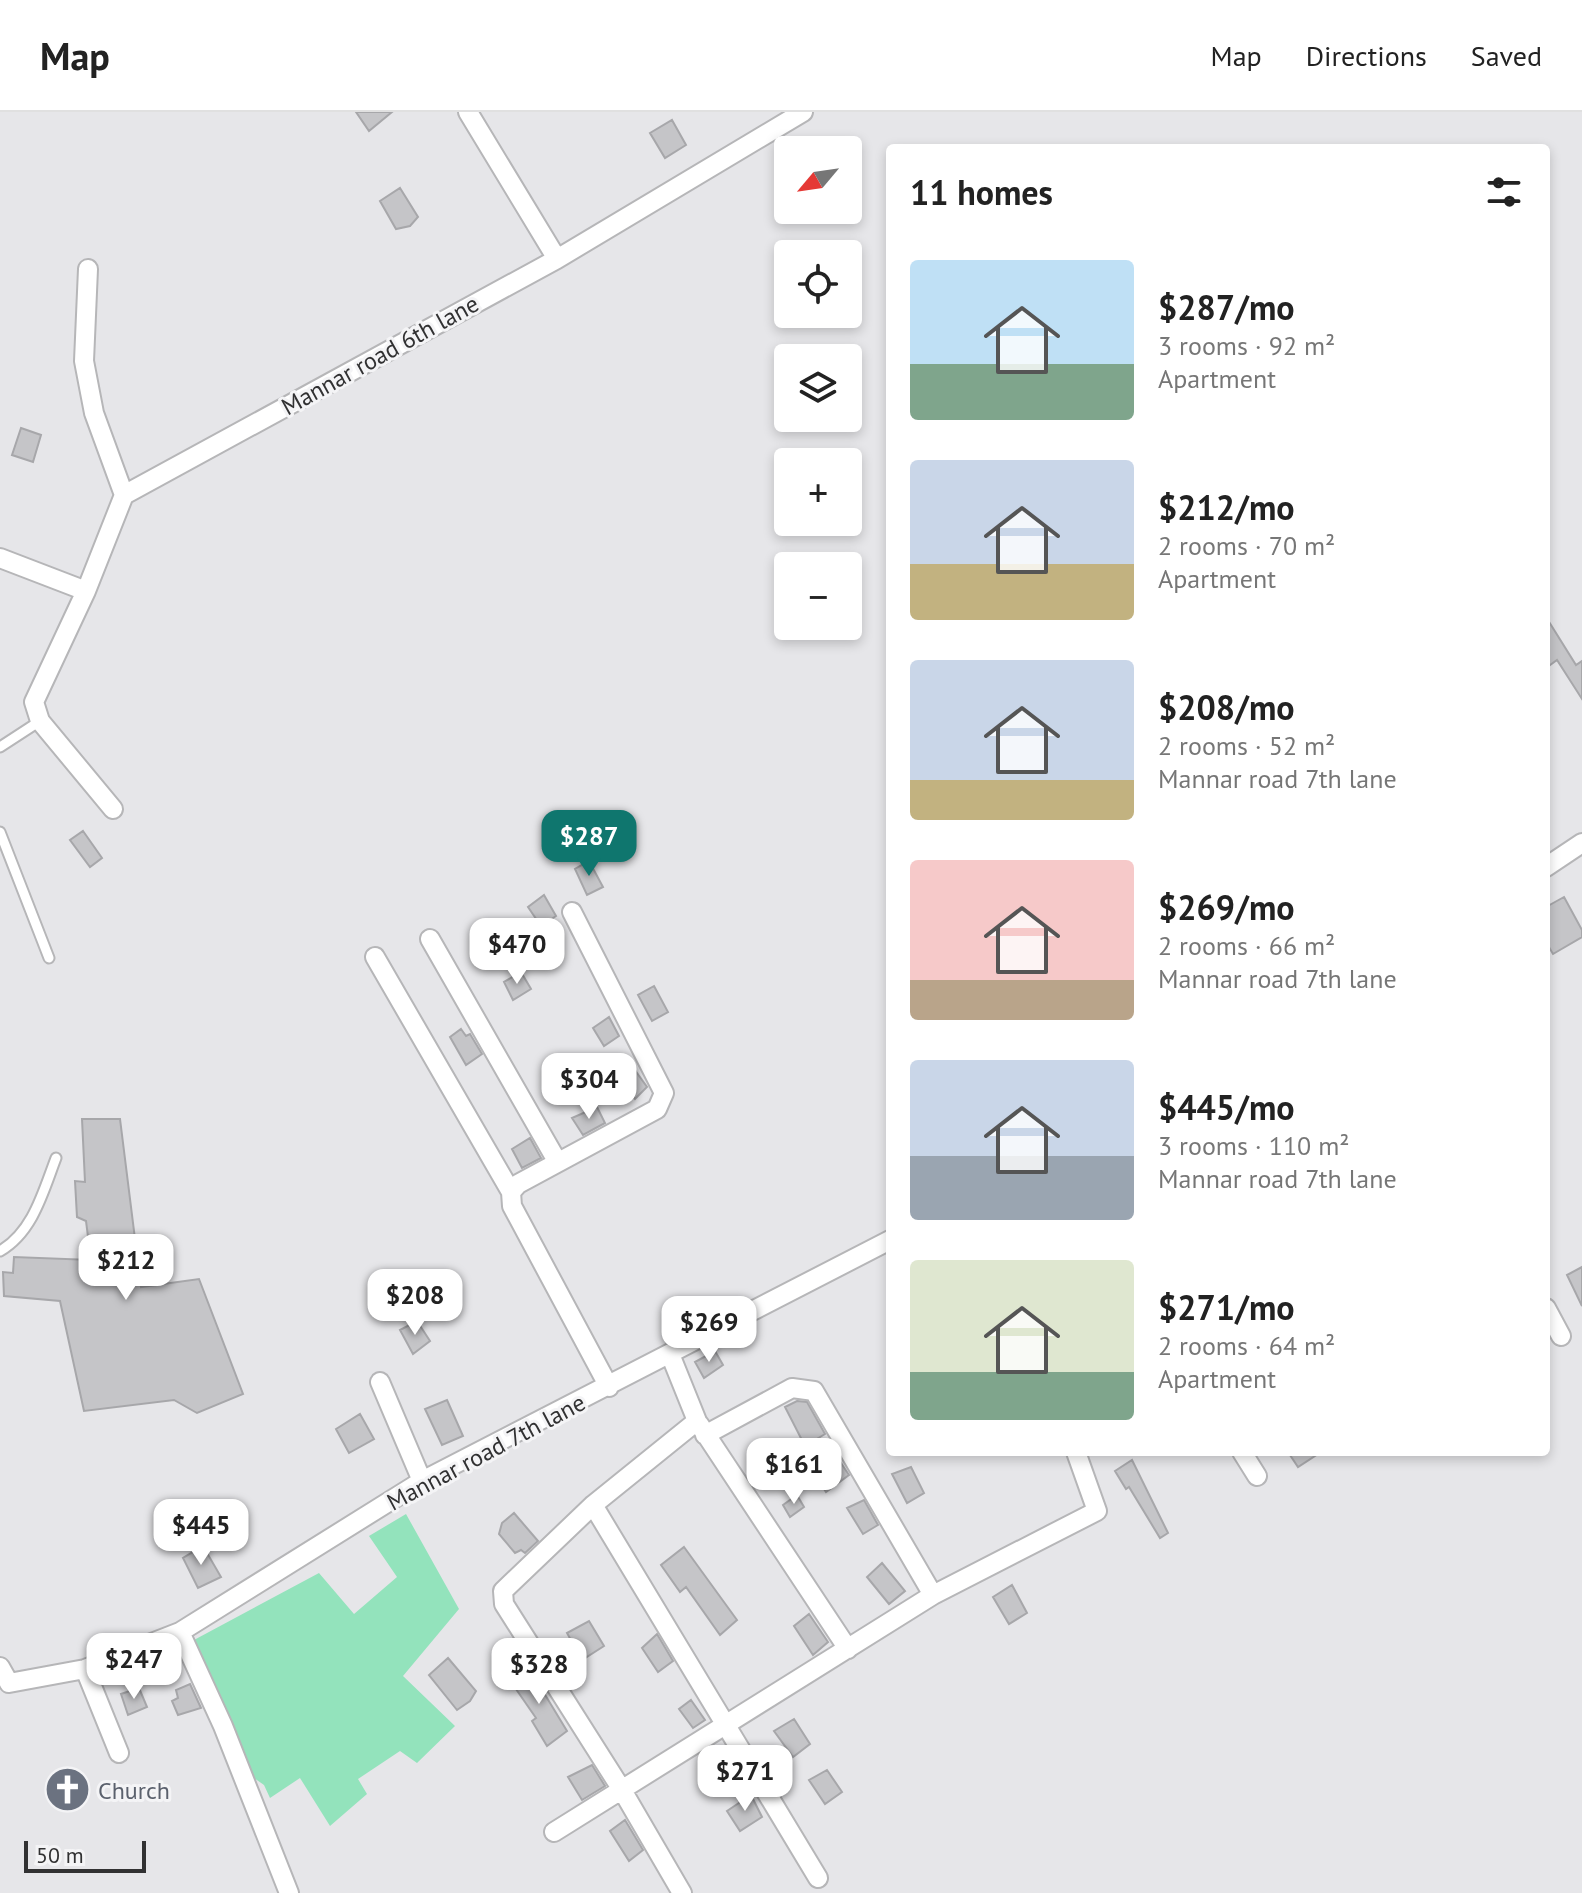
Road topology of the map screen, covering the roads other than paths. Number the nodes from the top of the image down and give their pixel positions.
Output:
1 (468, 112) edge
2 (803, 112) edge
3 (557, 259) junction
4 (88, 269) dead end
5 (124, 495) junction
6 (0, 558) edge
7 (86, 591) junction
8 (40, 721) junction
9 (0, 747) edge
10 (113, 809) dead end
11 (0, 832) edge
12 (1582, 843) edge
13 (1550, 864) edge
14 (572, 912) dead end
15 (430, 939) dead end
16 (375, 957) dead end
17 (49, 958) dead end
18 (56, 1158) dead end
19 (557, 1161) junction
20 (511, 1192) junction
21 (886, 1242) edge
22 (0, 1251) edge
23 (1550, 1315) edge
24 (1561, 1336) dead end
25 (670, 1354) junction
26 (380, 1382) dead end
27 (609, 1387) junction
28 (701, 1428) junction
29 (1077, 1456) edge
30 (1244, 1456) edge
31 (1257, 1476) dead end
32 (422, 1481) junction
33 (593, 1505) junction
34 (933, 1595) junction
35 (180, 1632) junction
36 (848, 1649) junction
37 (0, 1667) edge
38 (85, 1669) junction
39 (728, 1726) junction
40 (119, 1753) dead end
41 (622, 1790) junction
42 (554, 1832) dead end
43 (818, 1878) dead end
44 (289, 1893) edge
45 (682, 1893) edge

1 - 3 street
2 - 3 street, Mannar road 6th lane
3 - 5 street, Mannar road 6th lane
4 - 5 street
5 - 7 street
6 - 7 street
7 - 8 street
8 - 9 lane
8 - 10 street
11 - 17 lane
12 - 13 street
14 - 19 street
15 - 19 street
16 - 20 street
18 - 22 lane
19 - 20 street
20 - 27 street
21 - 25 street, Mannar road 7th lane
23 - 24 street
25 - 27 street, Mannar road 7th lane
25 - 28 street
26 - 32 street
27 - 32 street, Mannar road 7th lane
28 - 33 street
28 - 34 street
28 - 36 street
29 - 34 street
30 - 31 street
32 - 35 street, Mannar road 7th lane
33 - 39 street
33 - 41 street
34 - 36 street
35 - 38 street, Mannar road 7th lane
35 - 44 street
36 - 39 street
37 - 38 street, Mannar road 7th lane
38 - 40 street
39 - 41 street
39 - 43 street
41 - 42 street
41 - 45 street

